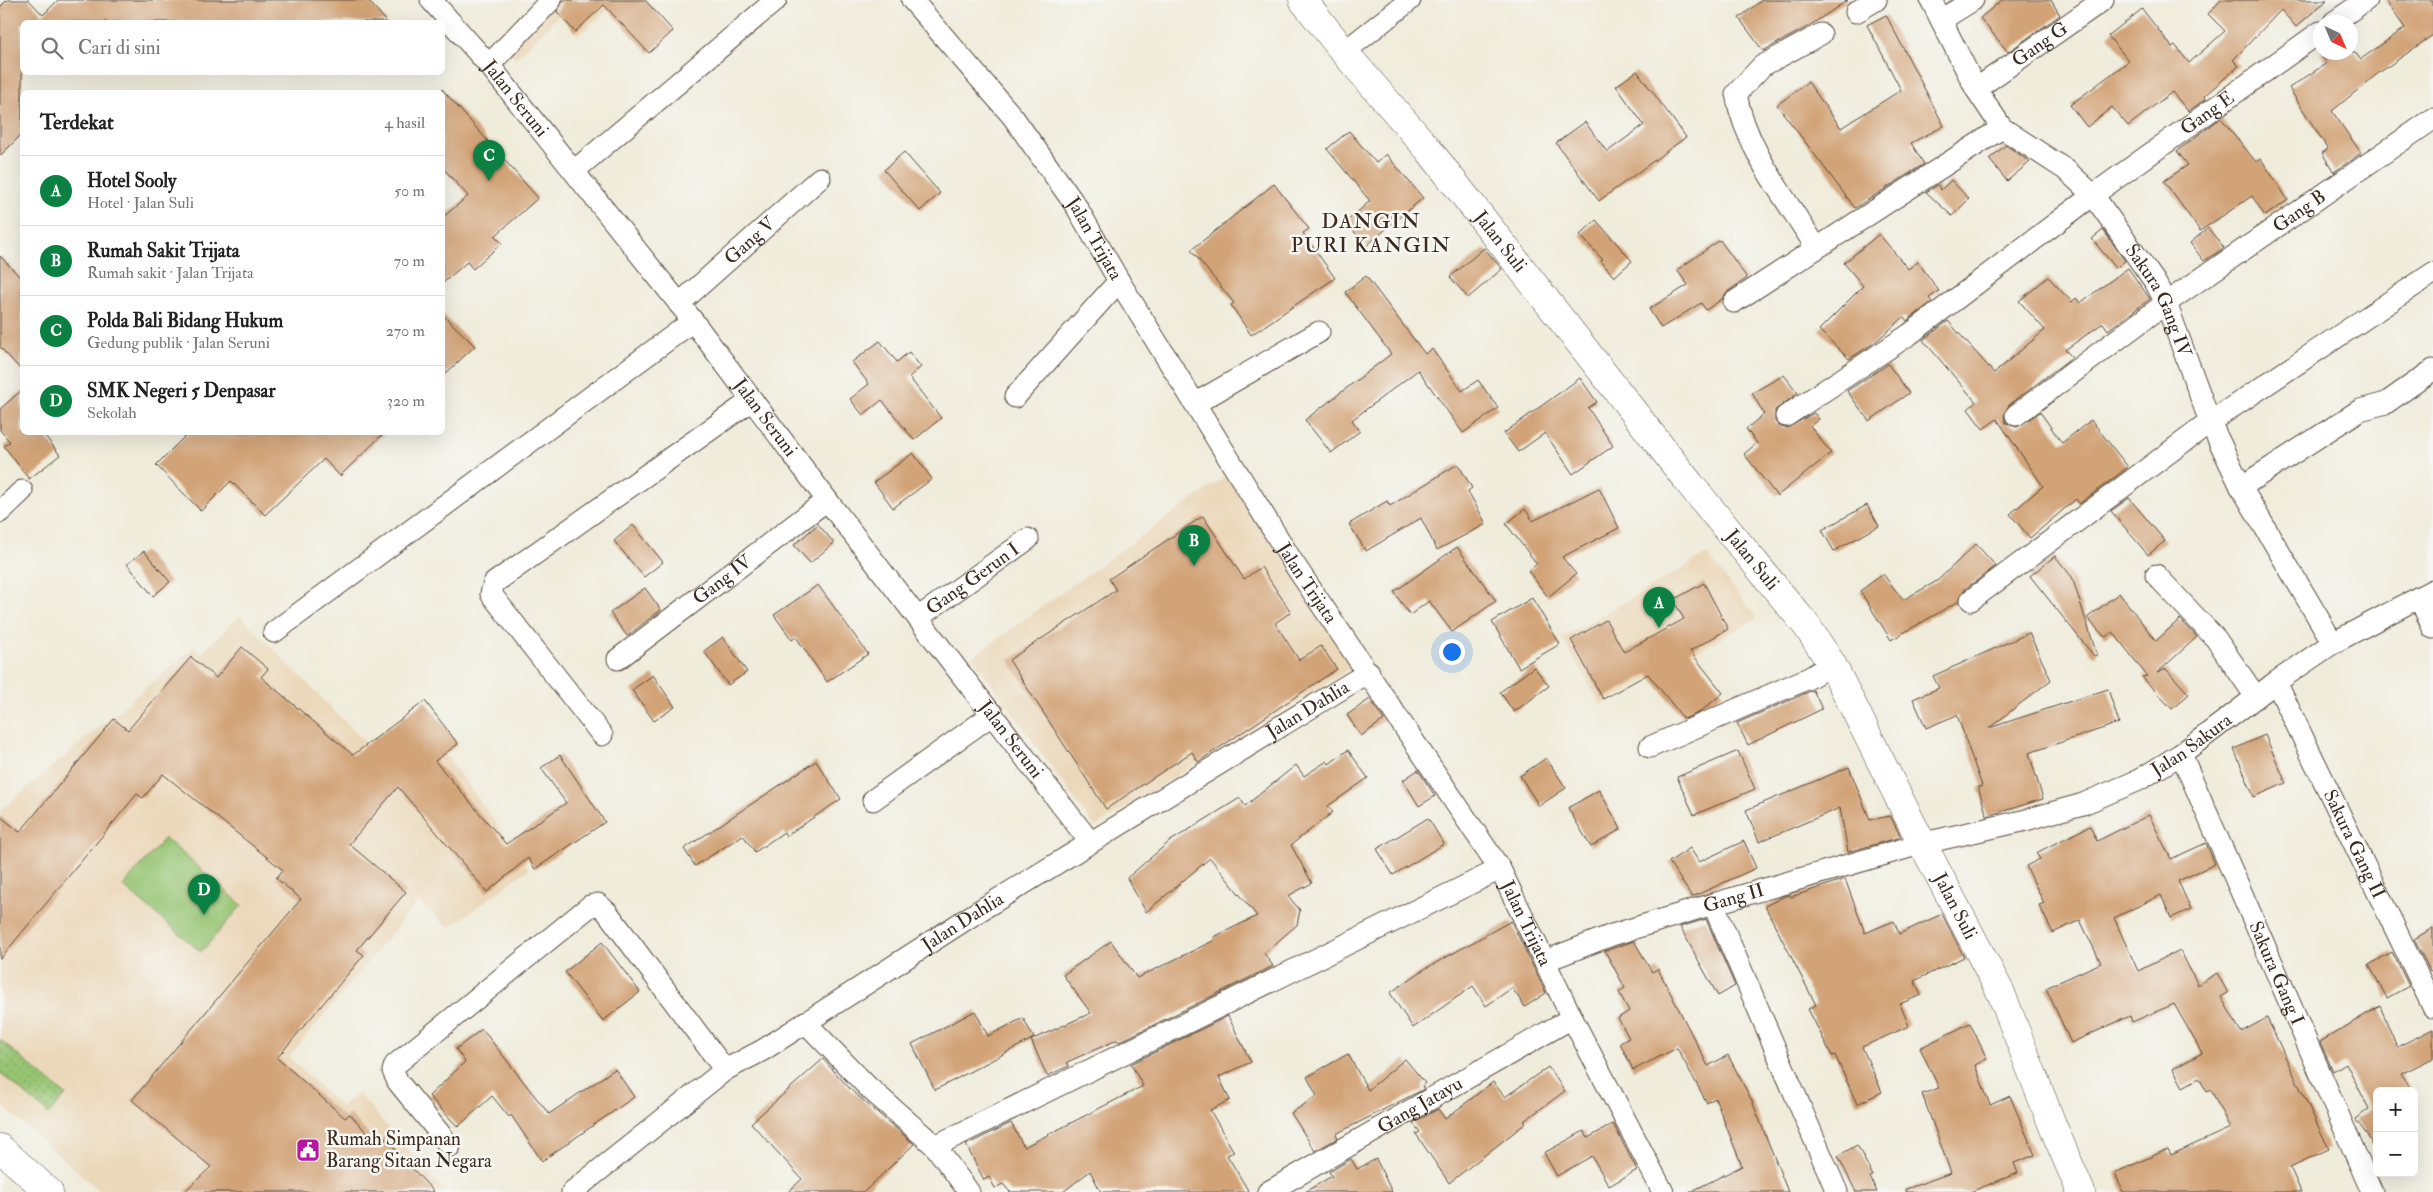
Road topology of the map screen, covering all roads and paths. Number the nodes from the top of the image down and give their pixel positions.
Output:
1 (431, 0) edge
2 (551, 0) edge
3 (776, 0) edge
4 (912, 0) edge
5 (1303, 0) edge
6 (1410, 0) edge
7 (1876, 0) edge
8 (1931, 0) edge
9 (1973, 0) edge
10 (2103, 0) edge
11 (2366, 0) edge
12 (1856, 12) dead end
13 (2344, 15) edge
14 (1941, 20) junction
15 (1821, 34) dead end
16 (2313, 37) edge
17 (1344, 52) junction
18 (489, 64) junction
19 (1976, 90) junction
20 (2433, 119) edge
21 (2002, 128) junction
22 (574, 170) junction
23 (820, 178) dead end
24 (2093, 195) junction
25 (1816, 247) junction
26 (2433, 273) edge
27 (1119, 281) junction
28 (1734, 302) dead end
29 (2166, 303) junction
30 (679, 304) junction
31 (693, 321) junction
32 (1318, 332) dead end
33 (2433, 370) edge
34 (1015, 397) dead end
35 (752, 400) junction
36 (1196, 403) junction
37 (2016, 415) dead end
38 (1786, 416) dead end
39 (2210, 422) junction
40 (2241, 487) junction
41 (22, 491) dead end
42 (827, 500) junction
43 (0, 512) edge
44 (1028, 539) dead end
45 (2156, 575) dead end
46 (2426, 593) edge
47 (1971, 600) dead end
48 (919, 617) junction
49 (2433, 628) edge
50 (274, 632) dead end
51 (2333, 643) junction
52 (618, 658) dead end
53 (1832, 664) junction
54 (1369, 672) junction
55 (2276, 682) junction
56 (2256, 697) junction
57 (993, 714) junction
58 (602, 735) dead end
59 (1650, 748) dead end
60 (2181, 754) junction
61 (874, 800) dead end
62 (1090, 842) junction
63 (1924, 843) junction
64 (1500, 869) junction
65 (1713, 904) junction
66 (1544, 961) junction
67 (2433, 1007) edge
68 (1572, 1018) junction
69 (805, 1022) junction
70 (725, 1070) junction
71 (450, 1146) dead end
72 (935, 1146) junction
73 (0, 1148) edge
74 (49, 1192) edge
75 (572, 1192) edge
76 (969, 1192) edge
77 (1268, 1192) edge
78 (1663, 1192) edge
79 (1837, 1192) edge
80 (2082, 1192) edge
81 (2372, 1192) edge

1 - 18 street, Jalan Seruni
2 - 18 street
3 - 22 street
4 - 27 street, Jalan Trijata
5 - 17 main road, Jalan Suli
6 - 17 street
7 - 12 street
8 - 14 street, Sakura Gang IV
9 - 14 street
10 - 19 street, Gang G
11 - 13 street
14 - 19 street, Sakura Gang IV
15 - 25 street
16 - 24 street, Gang E
17 - 53 main road, Jalan Suli
18 - 22 street, Jalan Seruni
19 - 21 street, Sakura Gang IV
20 - 29 street, Gang B
21 - 24 street, Sakura Gang IV
21 - 25 street
22 - 30 street, Jalan Seruni
23 - 30 street, Gang V
24 - 29 street, Sakura Gang IV
24 - 38 street, Gang E
25 - 28 street
26 - 39 street
27 - 34 street
27 - 36 street, Jalan Trijata
29 - 37 street, Gang B
29 - 39 street, Sakura Gang IV
30 - 31 street, Jalan Seruni
31 - 35 street, Jalan Seruni
31 - 50 street
32 - 36 street
33 - 40 street
35 - 42 street, Jalan Seruni
35 - 58 street
36 - 54 street, Jalan Trijata
39 - 40 street, Sakura Gang IV
39 - 47 street
40 - 51 street, Sakura Gang IV
41 - 43 street
42 - 48 street, Jalan Seruni
42 - 52 street, Gang IV
44 - 48 street, Gang Gerun I
45 - 56 street
46 - 49 street
46 - 51 street, Jalan Sakura
48 - 57 street, Jalan Seruni
51 - 55 street, Jalan Sakura
53 - 59 street
53 - 63 main road, Jalan Suli
54 - 62 street, Jalan Dahlia
54 - 64 street, Jalan Trijata
55 - 56 street, Jalan Sakura
55 - 67 street, Sakura Gang II
56 - 60 street, Jalan Sakura
57 - 61 street
57 - 62 street, Jalan Seruni
60 - 63 street, Jalan Sakura
60 - 81 street, Sakura Gang I
62 - 69 street, Jalan Dahlia
63 - 65 street, Gang II
63 - 80 main road, Jalan Suli
64 - 66 street, Jalan Trijata
64 - 72 street
65 - 66 street, Gang II
65 - 79 street
66 - 68 street, Jalan Trijata
68 - 77 street, Gang Jatayu
68 - 78 street, Jalan Trijata
69 - 70 street, Jalan Dahlia
69 - 72 street
70 - 71 street
70 - 75 street, Jalan Dahlia
72 - 76 street
73 - 74 main road

